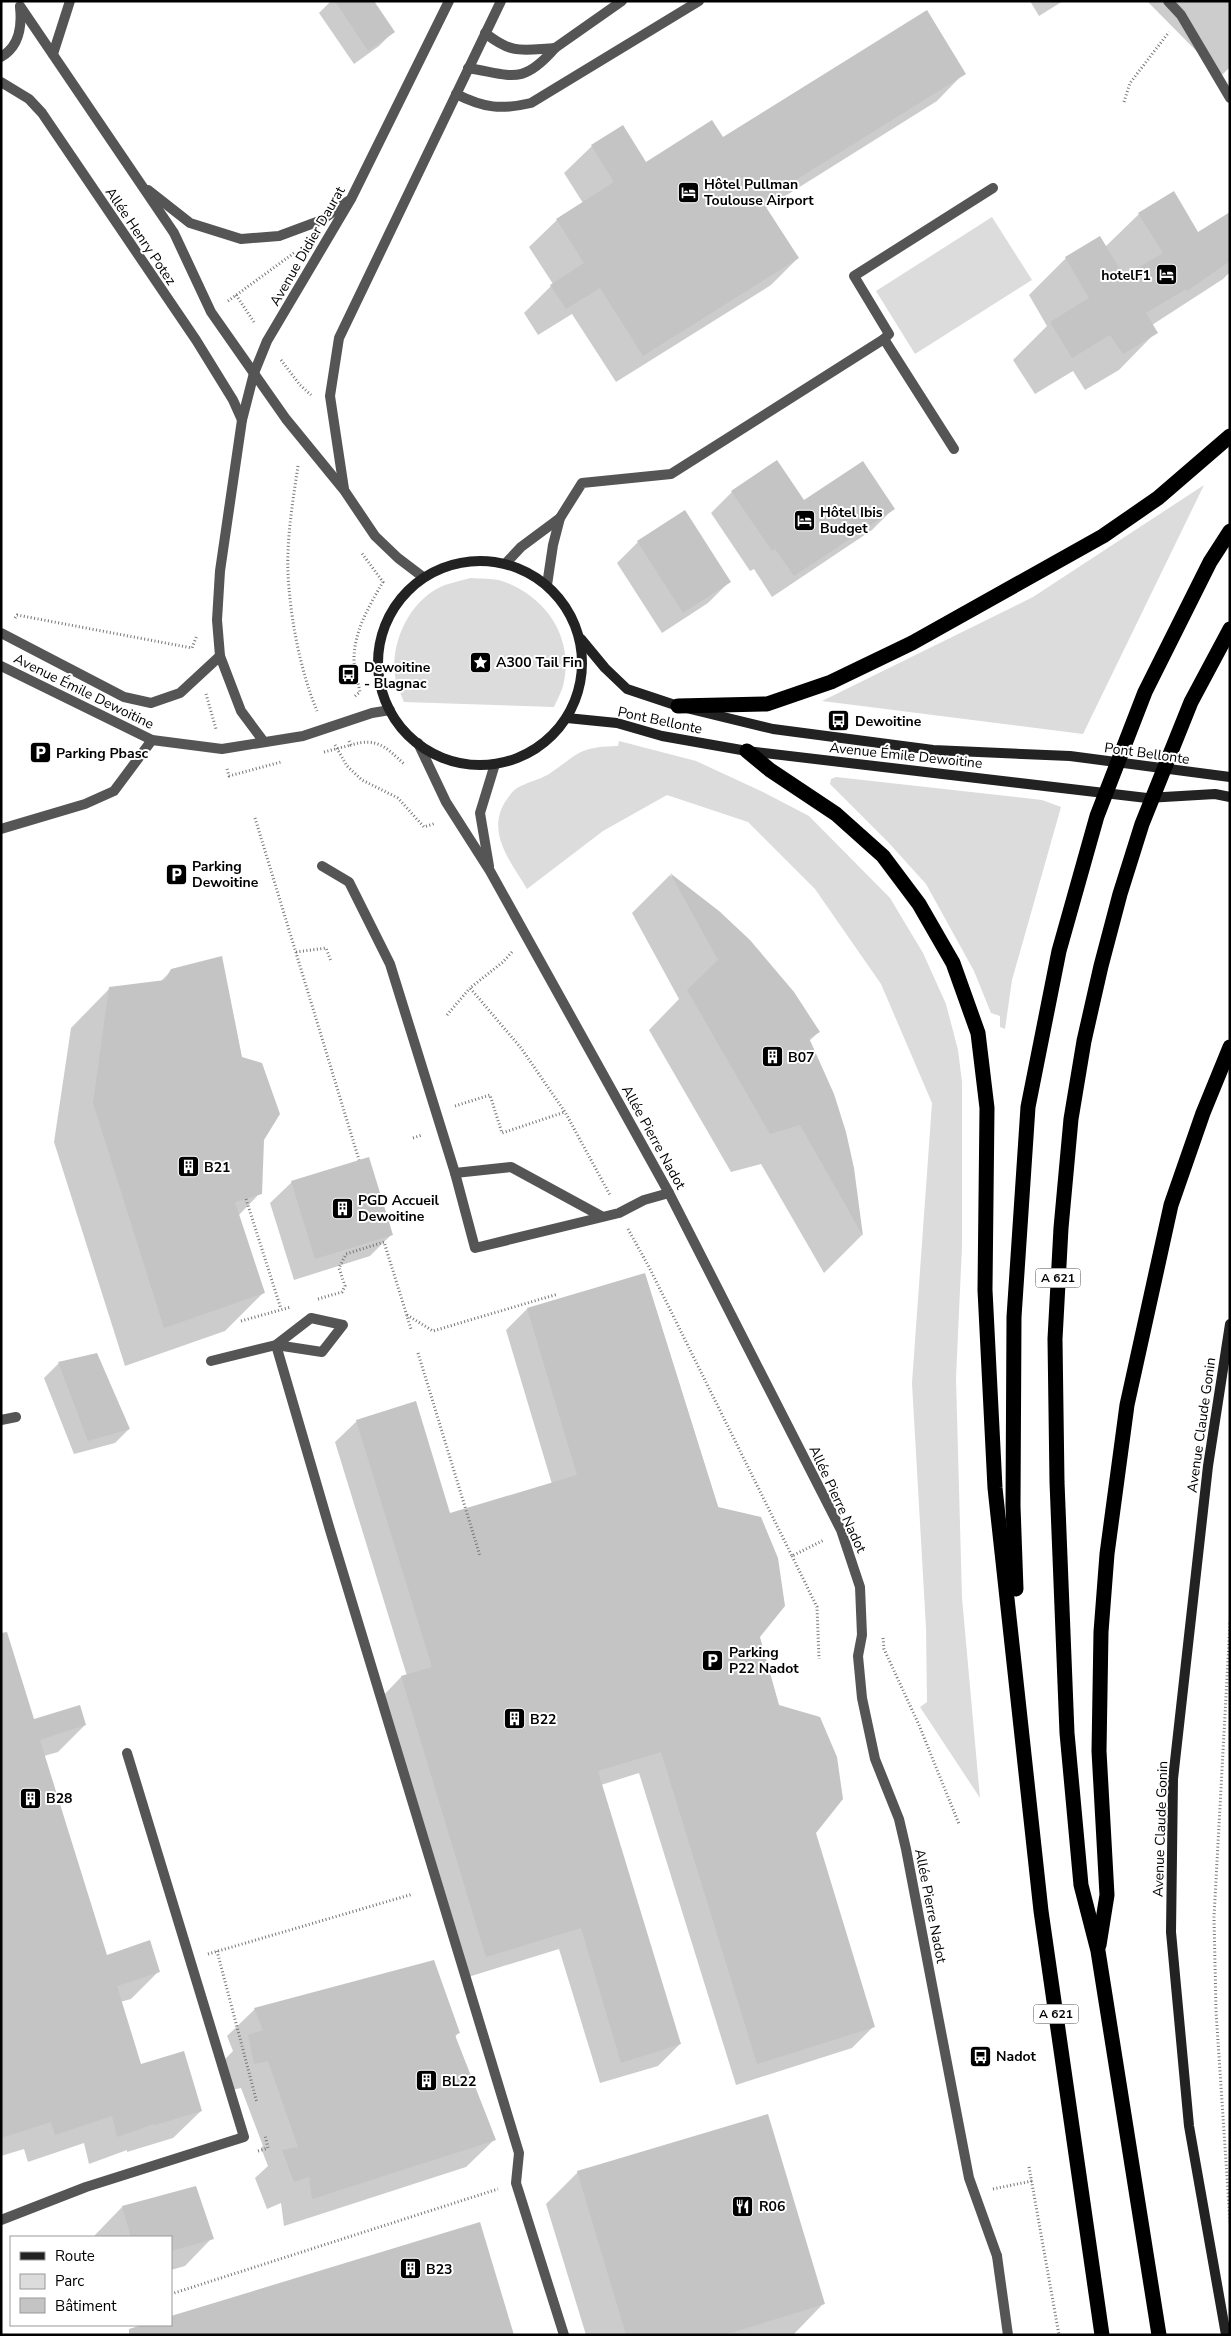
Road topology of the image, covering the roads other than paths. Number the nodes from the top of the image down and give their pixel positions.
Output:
1 (70, 1) edge
2 (450, 1) edge
3 (501, 1) edge
4 (622, 1) edge
5 (699, 1) edge
6 (1168, 1) edge
7 (19, 4) edge
8 (485, 33) junction
9 (555, 48) junction
10 (53, 54) junction
11 (1, 57) edge
12 (468, 68) junction
13 (1, 82) edge
14 (456, 94) junction
15 (1230, 98) edge
16 (141, 185) junction
17 (992, 188) dead end
18 (351, 199) junction
19 (884, 339) junction
20 (254, 372) junction
21 (242, 420) junction
22 (1230, 436) edge
23 (954, 449) dead end
24 (344, 490) junction
25 (560, 518) junction
26 (1230, 531) edge
27 (506, 563) junction
28 (423, 578) junction
29 (547, 586) junction
30 (1230, 629) edge
31 (1, 633) edge
32 (581, 639) junction
33 (220, 656) junction
34 (1, 666) edge
35 (678, 706) junction
36 (390, 710) junction
37 (567, 718) junction
38 (152, 740) junction
39 (264, 742) junction
40 (418, 744) junction
41 (747, 751) junction
42 (1070, 756) joint
43 (495, 764) junction
44 (1225, 777) edge
45 (1230, 796) edge
46 (1, 829) edge
47 (322, 866) dead end
48 (490, 872) junction
49 (1230, 1046) edge
50 (455, 1173) junction
51 (669, 1193) junction
52 (601, 1216) junction
53 (1230, 1324) edge
54 (276, 1345) junction
55 (210, 1361) dead end
56 (16, 1416) dead end
57 (1, 1420) edge
58 (1019, 1695) junction
59 (127, 1753) dead end
60 (1098, 1951) junction
61 (1, 2220) edge
62 (564, 2335) edge
63 (1008, 2335) edge
64 (1102, 2335) edge
65 (1159, 2335) edge
66 (1226, 2335) edge

1 - 10 street
2 - 18 street, Avenue Didier Daurat
3 - 8 street
4 - 9 street
5 - 14 street
6 - 15 street
7 - 10 street, Allée Henry Potez
7 - 11 street
8 - 9 street
8 - 12 street
9 - 12 street
10 - 16 street, Allée Henry Potez
12 - 14 street
13 - 21 street, Allée Henry Potez
14 - 24 street
16 - 18 street, Allée Henry Potez
16 - 20 street, Allée Henry Potez
17 - 19 street
18 - 20 street, Avenue Didier Daurat
19 - 23 street
19 - 25 street
20 - 21 street, Avenue Didier Daurat
20 - 24 street
21 - 33 street, Avenue Didier Daurat
22 - 35 highway
24 - 28 street
25 - 27 street
25 - 29 street
26 - 58 highway, A 621
27 - 28 main road
27 - 29 main road
28 - 36 main road
29 - 32 main road
30 - 60 highway, A 621
31 - 33 street, Avenue Émile Dewoitine
32 - 35 main road, Avenue Émile Dewoitine
32 - 37 main road
33 - 39 street, Avenue Didier Daurat
34 - 38 street, Avenue Émile Dewoitine
35 - 42 main road, Avenue Émile Dewoitine
36 - 39 street, Avenue Émile Dewoitine
36 - 40 main road
37 - 41 main road, Pont Bellonte
37 - 43 main road
38 - 39 street, Avenue Émile Dewoitine
38 - 46 street
40 - 43 main road
40 - 48 street, Allée Pierre Nadot
41 - 45 main road, Avenue Émile Dewoitine
41 - 58 highway
42 - 44 main road, Pont Bellonte
43 - 48 street, Allée Pierre Nadot
47 - 50 street
48 - 51 street, Allée Pierre Nadot
49 - 60 highway
50 - 52 street
50 - 52 street
51 - 52 street
51 - 63 street, Allée Pierre Nadot
53 - 66 main road, Avenue Claude Gonin
54 - 54 street
54 - 55 street
54 - 62 street
56 - 57 street
58 - 64 highway, A 621
59 - 61 street
60 - 65 highway, A 621

